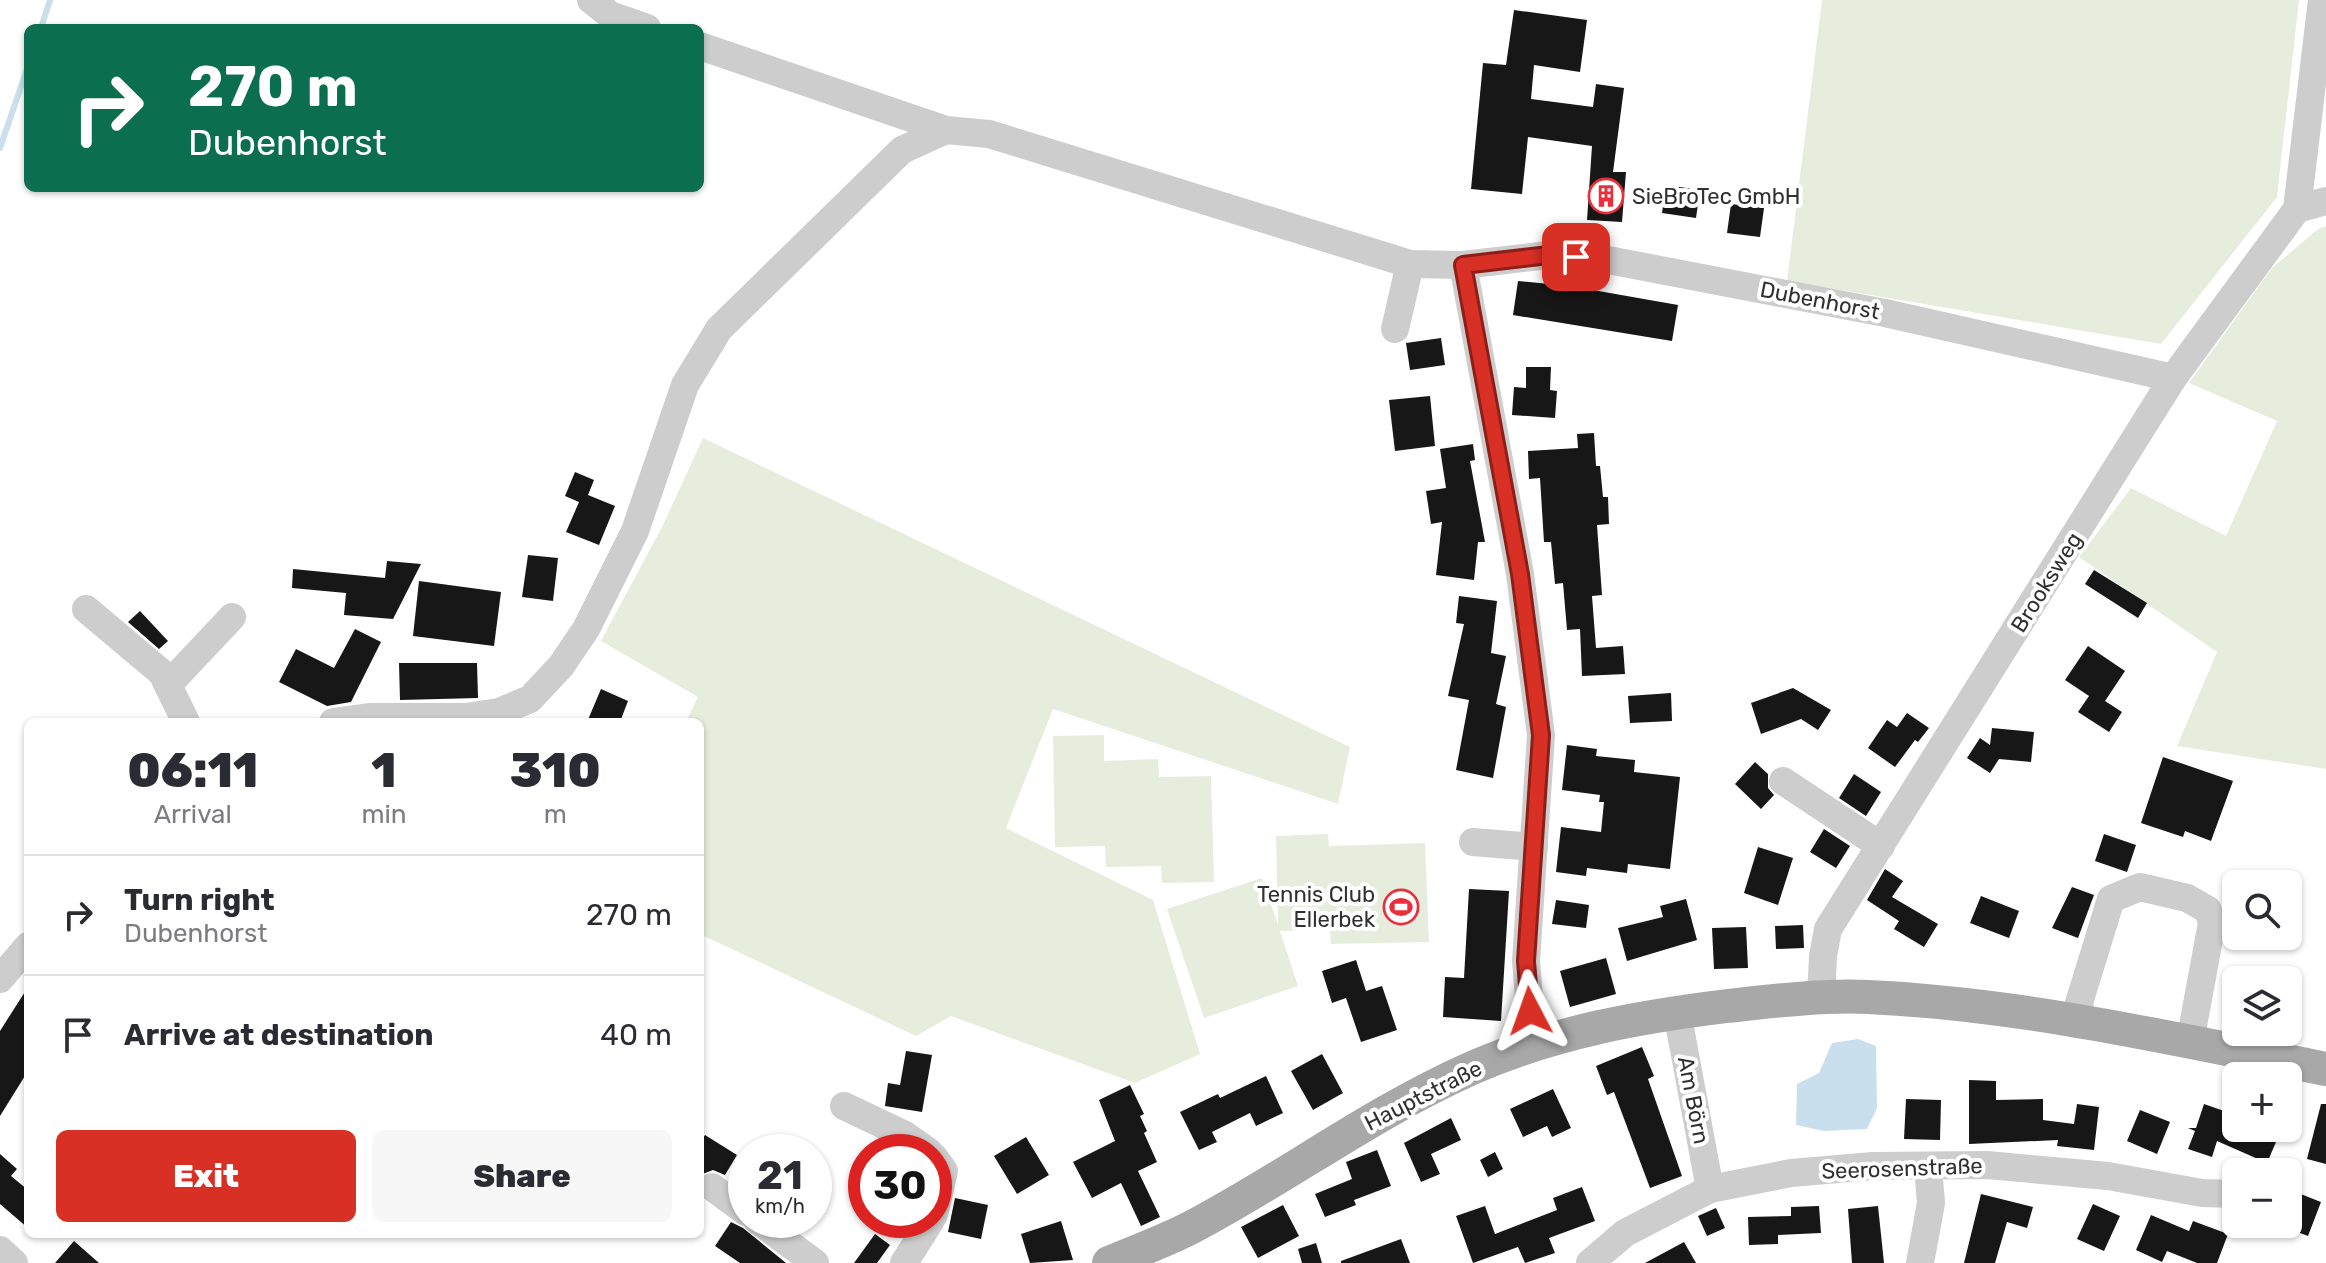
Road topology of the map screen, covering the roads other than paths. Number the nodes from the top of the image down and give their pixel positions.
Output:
1 (591, 0) edge
2 (2322, 0) edge
3 (636, 24) edge
4 (704, 47) edge
5 (946, 130) junction
6 (2326, 201) edge
7 (2297, 209) junction
8 (1410, 264) junction
9 (1463, 265) junction
10 (1395, 329) dead end
11 (2173, 378) junction
12 (86, 609) dead end
13 (232, 617) dead end
14 (168, 685) junction
15 (184, 718) edge
16 (362, 718) edge
17 (1783, 781) dead end
18 (1473, 842) dead end
19 (1881, 846) junction
20 (1534, 847) junction
21 (24, 951) edge
22 (0, 979) edge
23 (1821, 998) junction
24 (1677, 1012) junction
25 (2083, 1023) junction
26 (1546, 1041) junction
27 (2190, 1042) junction
28 (2326, 1069) edge
29 (844, 1106) dead end
30 (903, 1134) edge
31 (1928, 1167) junction
32 (712, 1187) dead end
33 (1710, 1189) junction
34 (2222, 1194) edge
35 (728, 1199) edge
36 (781, 1238) edge
37 (920, 1238) edge
38 (0, 1250) edge
39 (1143, 1256) edge
40 (14, 1263) edge
41 (815, 1263) edge
42 (904, 1263) edge
43 (1109, 1263) edge
44 (1590, 1263) edge
45 (1920, 1263) edge

1 - 3 street
2 - 7 street
4 - 5 street, Dubenhorst
5 - 8 street, Dubenhorst
5 - 16 street
6 - 7 street
7 - 11 street, Brooksweg
8 - 9 street, Dubenhorst
8 - 10 street
9 - 11 street, Dubenhorst
9 - 20 street
11 - 19 street, Brooksweg
12 - 14 street
13 - 14 street
14 - 15 street
17 - 19 street
18 - 20 street
19 - 23 street, Brooksweg
20 - 26 street
21 - 22 street
23 - 24 main road, Hauptstraße
23 - 25 main road, Hauptstraße
24 - 26 main road, Hauptstraße
24 - 33 street, Am Börn
25 - 27 main road, Hauptstraße
25 - 27 street
26 - 39 main road, Hauptstraße
27 - 28 main road, Hauptstraße
29 - 30 street
31 - 33 street, Seerosenstraße
31 - 34 street, Seerosenstraße
31 - 45 street
32 - 35 street
33 - 44 street, Seerosenstraße
36 - 41 street
37 - 42 street
38 - 40 street
39 - 43 main road, Hauptstraße

